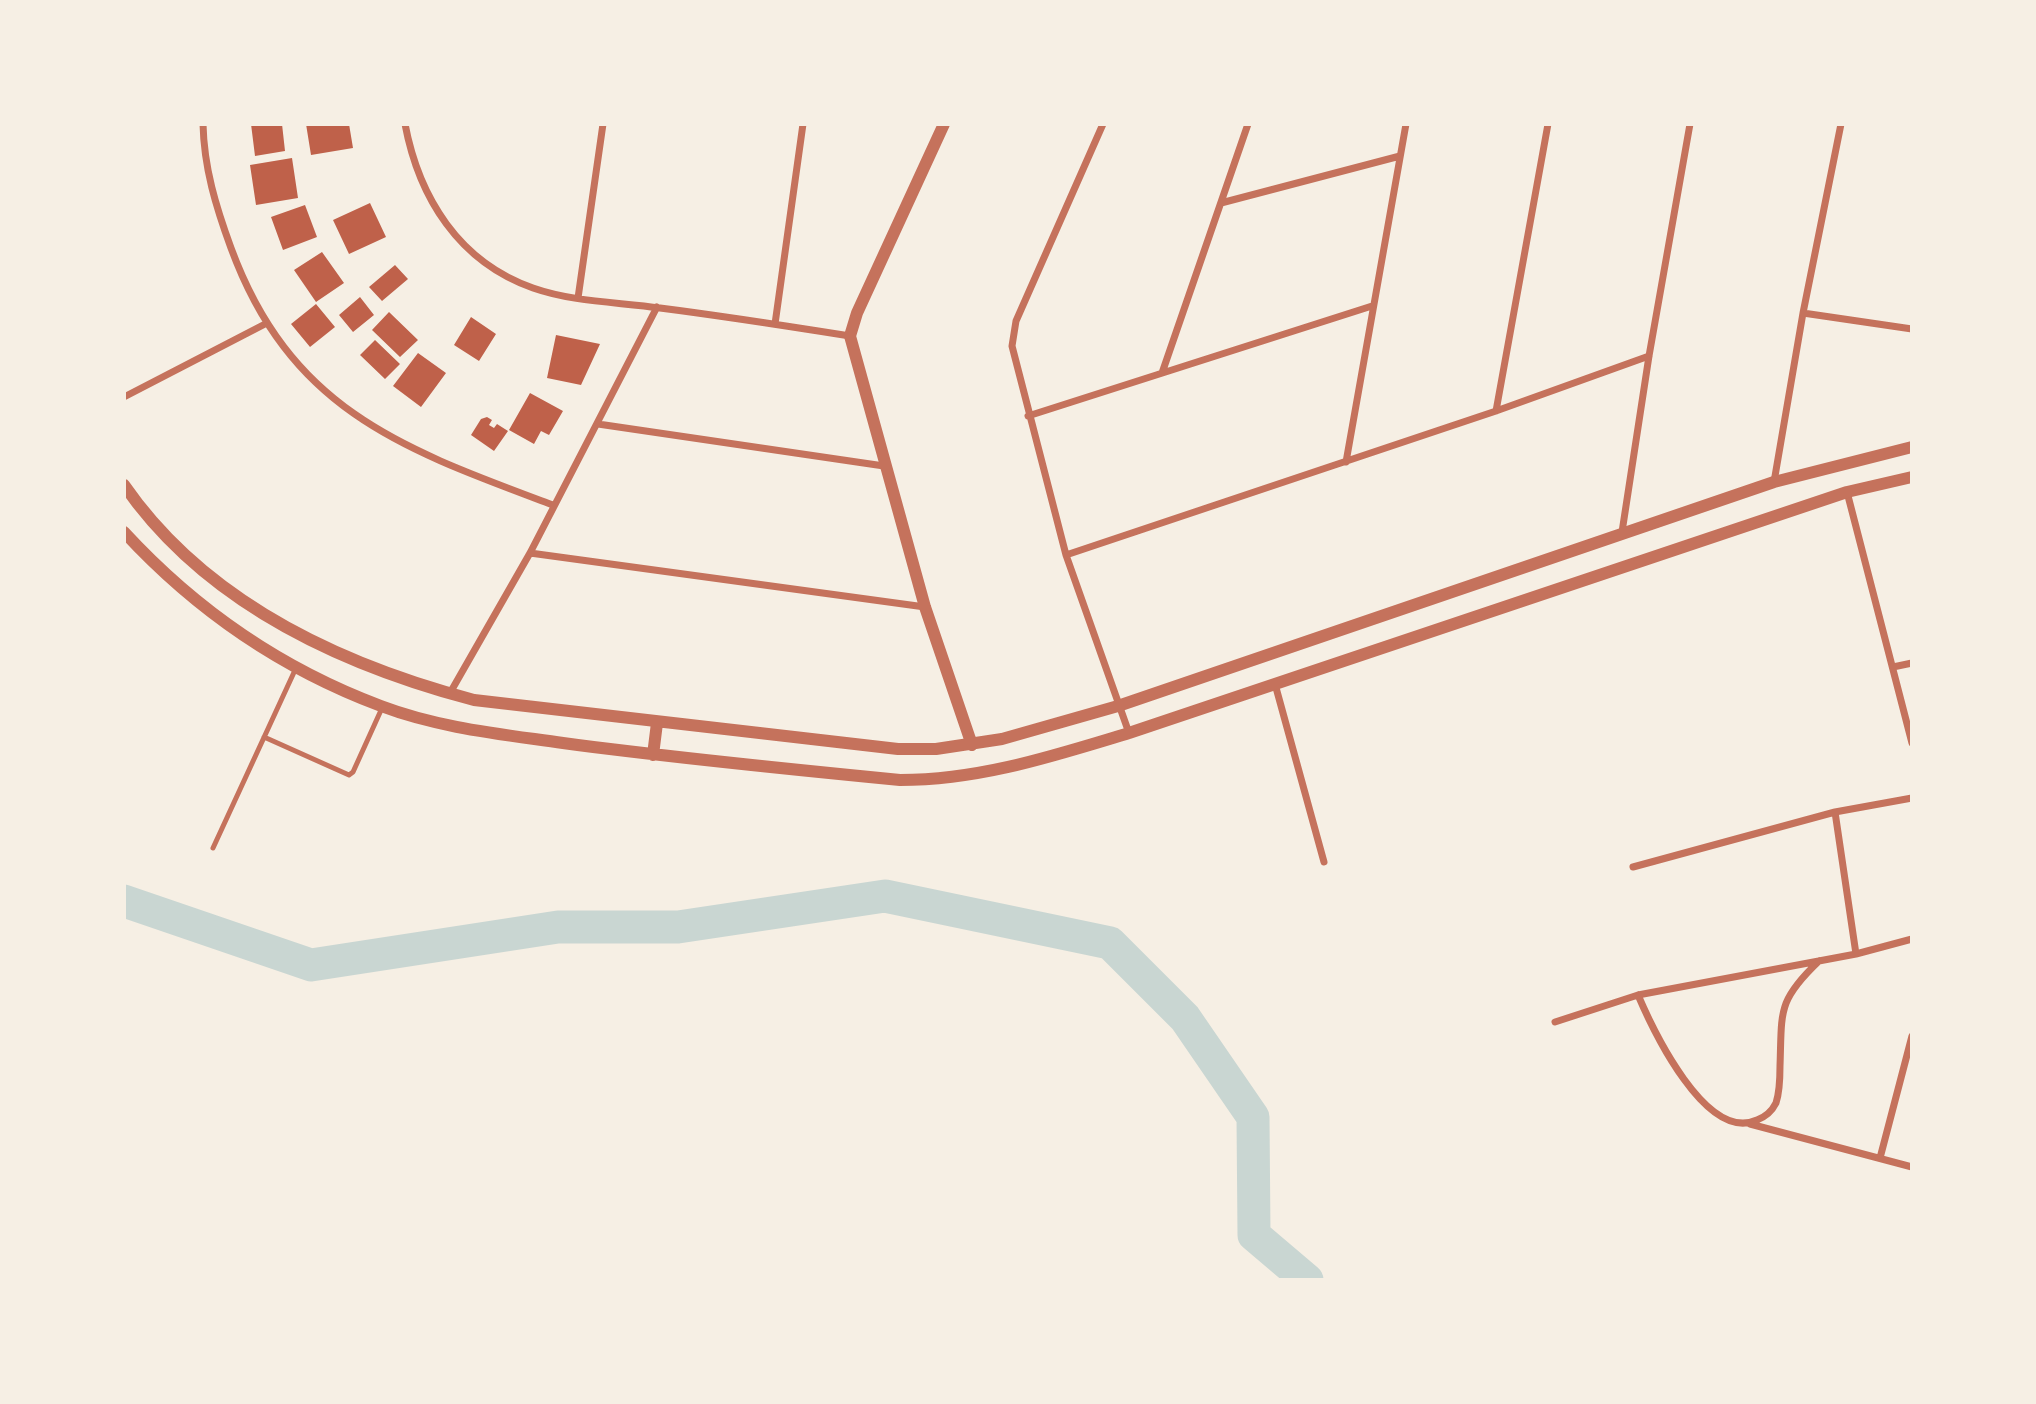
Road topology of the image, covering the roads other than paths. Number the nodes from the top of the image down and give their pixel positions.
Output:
1 (203, 124) edge
2 (405, 124) edge
3 (603, 124) edge
4 (803, 124) edge
5 (944, 124) edge
6 (1103, 124) edge
7 (1248, 124) edge
8 (1406, 124) edge
9 (1548, 124) edge
10 (1690, 124) edge
11 (1841, 124) edge
12 (1400, 156) junction
13 (1221, 203) junction
14 (578, 298) junction
15 (1373, 306) junction
16 (657, 307) junction
17 (1803, 313) junction
18 (267, 323) junction
19 (775, 324) junction
20 (1912, 329) edge
21 (850, 336) junction
22 (1648, 356) junction
23 (1162, 373) junction
24 (124, 397) edge
25 (1496, 411) junction
26 (1028, 416) junction
27 (598, 424) junction
28 (1912, 447) edge
29 (1346, 462) junction
30 (884, 466) junction
31 (1912, 477) edge
32 (1774, 482) junction
33 (124, 485) edge
34 (1847, 492) junction
35 (553, 505) junction
36 (124, 532) edge
37 (1622, 532) junction
38 (530, 553) junction
39 (1066, 555) junction
40 (925, 607) junction
41 (1912, 663) edge
42 (297, 666) junction
43 (1892, 667) junction
44 (1275, 684) junction
45 (450, 693) junction
46 (383, 706) junction
47 (1118, 706) junction
48 (657, 723) junction
49 (1129, 733) junction
50 (264, 737) junction
51 (1912, 743) edge
52 (972, 745) junction
53 (653, 755) junction
54 (1912, 798) edge
55 (1835, 812) junction
56 (213, 848) dead end
57 (1324, 862) dead end
58 (1633, 867) dead end
59 (1912, 939) edge
60 (1856, 954) junction
61 (1819, 961) junction
62 (1638, 995) junction
63 (1555, 1022) dead end
64 (1912, 1035) edge
65 (1750, 1124) junction
66 (1880, 1158) junction
67 (1912, 1167) edge

1 - 18 street
2 - 14 street
3 - 14 street
4 - 19 street
5 - 21 street
6 - 26 street
7 - 13 street
8 - 12 street
9 - 25 street
10 - 22 street
11 - 17 street
12 - 13 street
12 - 15 street
13 - 23 street
14 - 16 street
15 - 23 street
15 - 29 street
16 - 19 street
16 - 27 street
17 - 20 street
17 - 32 street
18 - 24 street
18 - 35 street
19 - 21 street
21 - 30 street
22 - 25 street
22 - 37 street
23 - 26 street
25 - 29 street
26 - 39 street
27 - 30 street
27 - 35 street
28 - 32 street
29 - 39 street
30 - 40 street
31 - 34 street
32 - 37 street
33 - 45 street
34 - 43 street
34 - 44 street
35 - 38 street
36 - 42 street
37 - 47 street
38 - 40 street
38 - 45 street
39 - 47 street
40 - 52 street
41 - 43 street
42 - 46 street
42 - 50 lane
43 - 51 street
44 - 49 street
44 - 57 street
45 - 48 street
46 - 50 lane
46 - 53 street
47 - 49 street
47 - 52 street
48 - 52 street
48 - 53 street
49 - 53 street
50 - 56 lane
54 - 55 street
55 - 58 street
55 - 60 street
59 - 60 street
60 - 61 street
61 - 62 street
61 - 65 street
62 - 63 street
62 - 65 street
64 - 66 street
65 - 66 street
66 - 67 street

